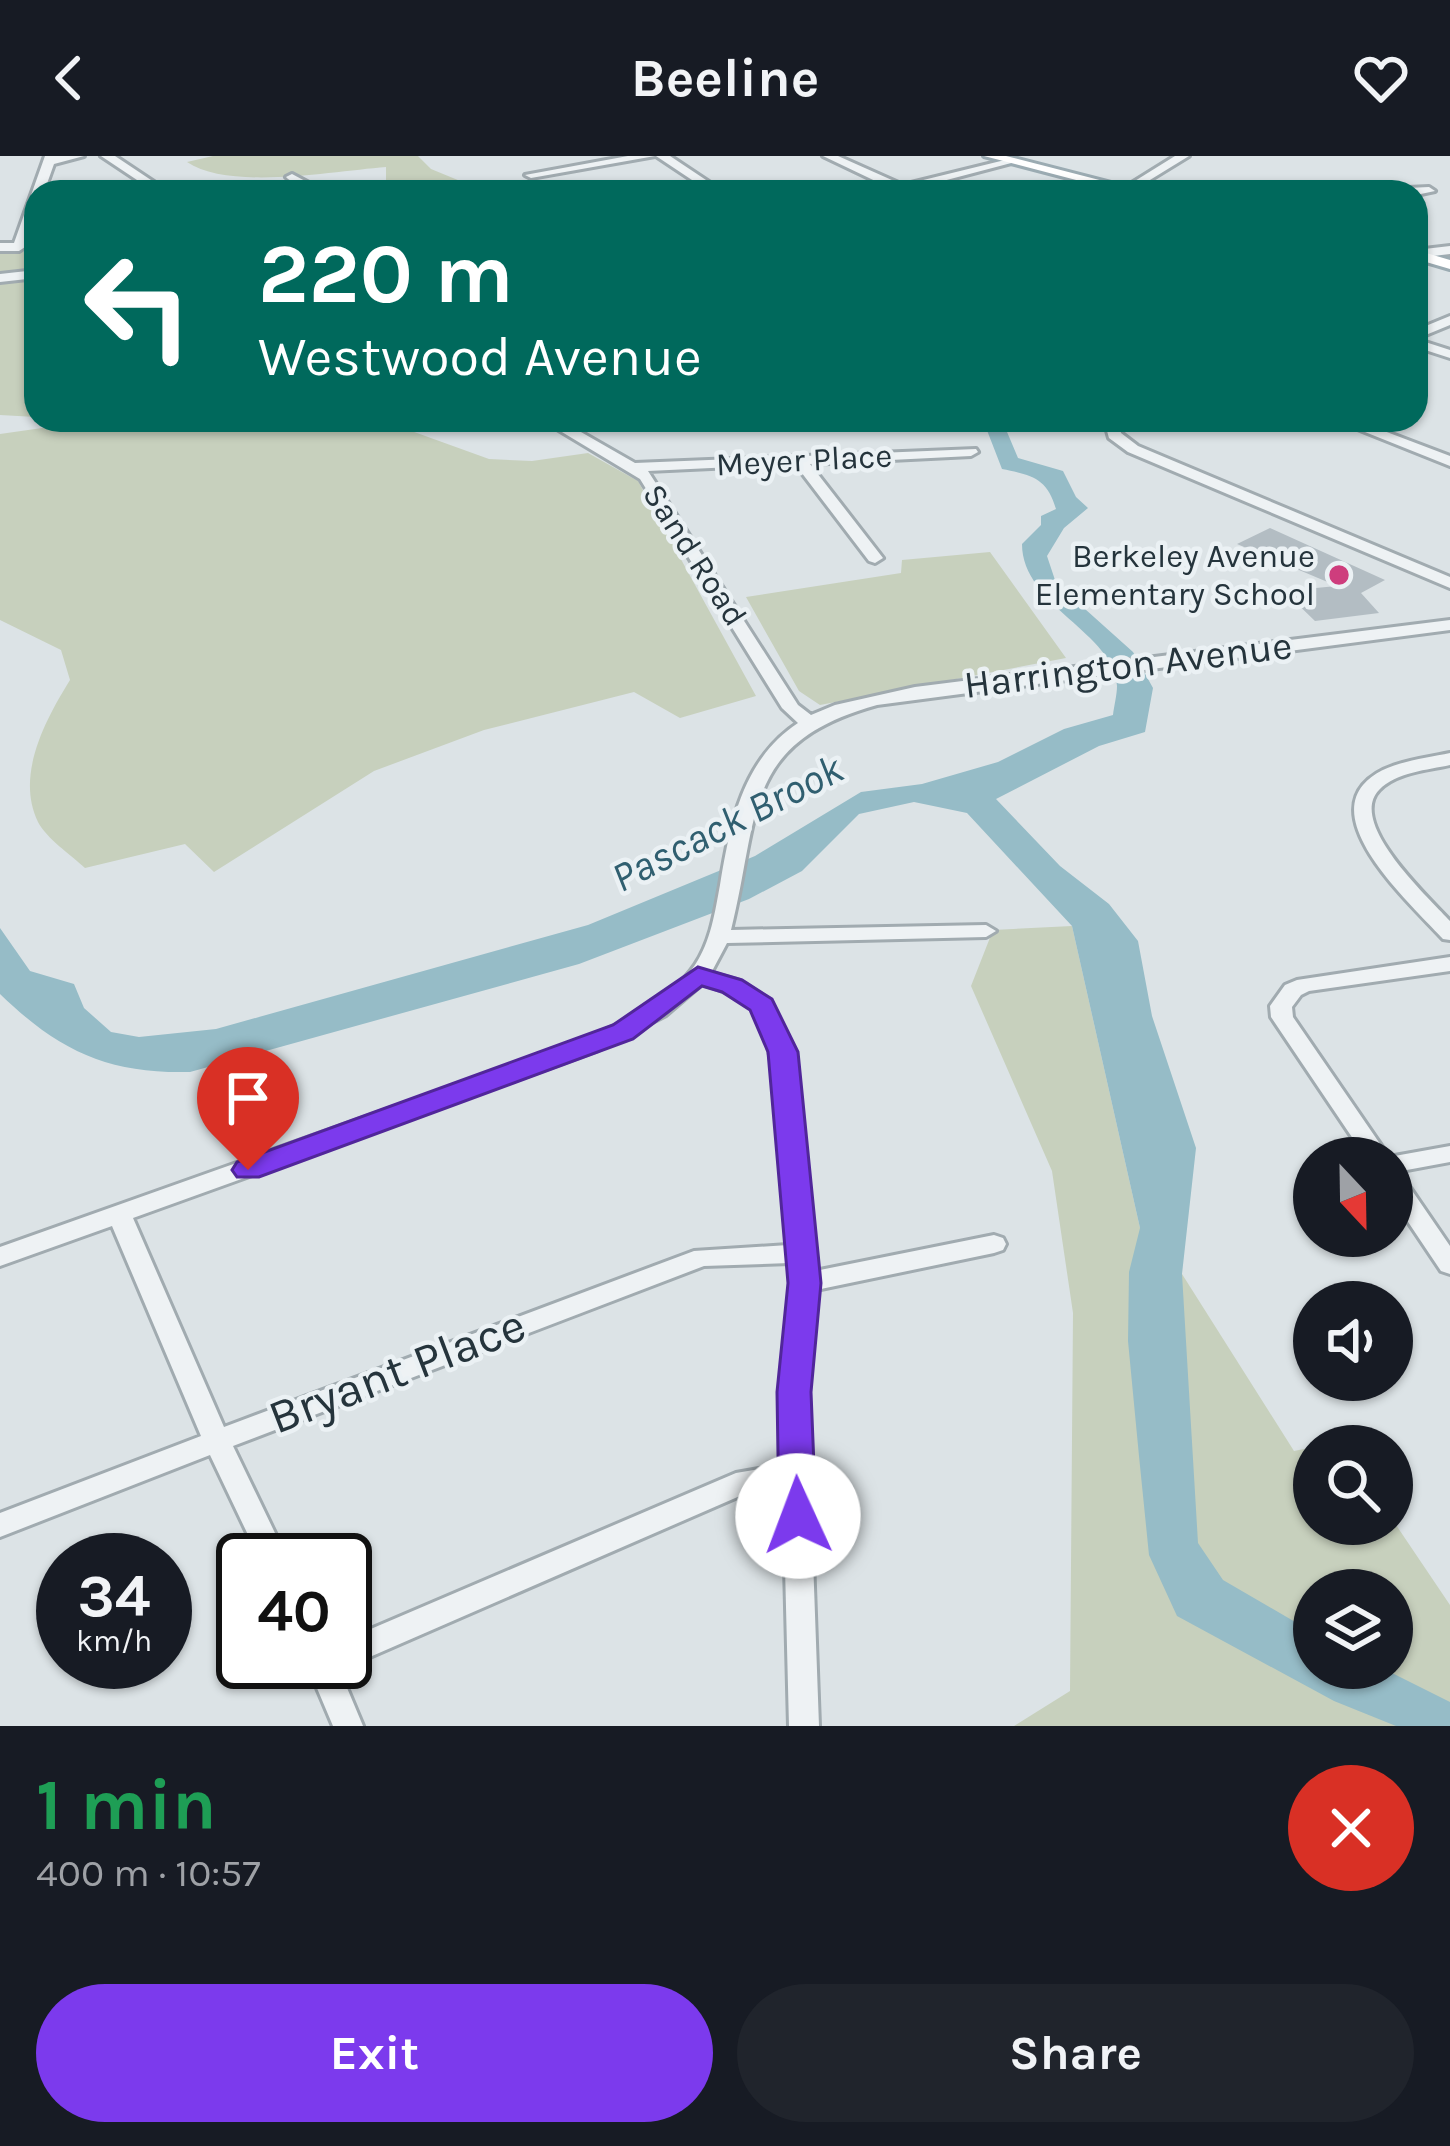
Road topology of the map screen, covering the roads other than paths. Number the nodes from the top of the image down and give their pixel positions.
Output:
1 (78, 156) edge
2 (107, 156) edge
3 (649, 156) edge
4 (662, 156) edge
5 (829, 156) edge
6 (990, 156) edge
7 (1183, 156) edge
8 (50, 158) edge
9 (1009, 162) junction
10 (531, 176) dead end
11 (292, 177) dead end
12 (144, 180) edge
13 (297, 180) edge
14 (697, 180) edge
15 (875, 180) edge
16 (935, 180) edge
17 (1087, 180) edge
18 (1149, 180) edge
19 (24, 233) edge
20 (0, 248) edge
21 (571, 432) edge
22 (1117, 432) edge
23 (1374, 432) edge
24 (971, 452) dead end
25 (799, 460) junction
26 (1450, 461) edge
27 (637, 467) junction
28 (875, 558) dead end
29 (1450, 583) edge
30 (1450, 625) edge
31 (810, 722) junction
32 (1450, 759) edge
33 (986, 931) dead end
34 (1450, 934) edge
35 (718, 937) junction
36 (1450, 964) edge
37 (698, 976) junction
38 (1364, 1137) edge
39 (1450, 1154) edge
40 (1413, 1160) edge
41 (1413, 1210) edge
42 (120, 1216) junction
43 (994, 1244) dead end
44 (802, 1253) junction
45 (0, 1257) edge
46 (1450, 1265) edge
47 (804, 1283) junction
48 (217, 1441) junction
49 (796, 1474) junction
50 (0, 1525) edge
51 (261, 1533) edge
52 (372, 1642) edge
53 (337, 1689) edge
54 (348, 1726) edge
55 (804, 1726) edge

1 - 8 street
2 - 12 street
3 - 10 street
4 - 14 street
5 - 15 street
6 - 9 main road
7 - 18 street
9 - 16 street
9 - 17 main road
11 - 13 street
19 - 20 street
21 - 27 street, Sand Road
22 - 29 street
23 - 26 street
24 - 25 street, Meyer Place
25 - 27 street, Meyer Place
25 - 28 street
27 - 31 street, Sand Road
30 - 31 street, Harrington Avenue
31 - 35 street
32 - 34 street
33 - 35 street
35 - 37 street
36 - 38 street
37 - 42 street
37 - 44 street
39 - 40 street
41 - 46 street
42 - 45 street
42 - 48 street
43 - 47 street
44 - 47 street
44 - 48 street, Bryant Place
47 - 49 street
48 - 50 street, Bryant Place
48 - 51 street
49 - 52 street
49 - 55 street
53 - 54 street

